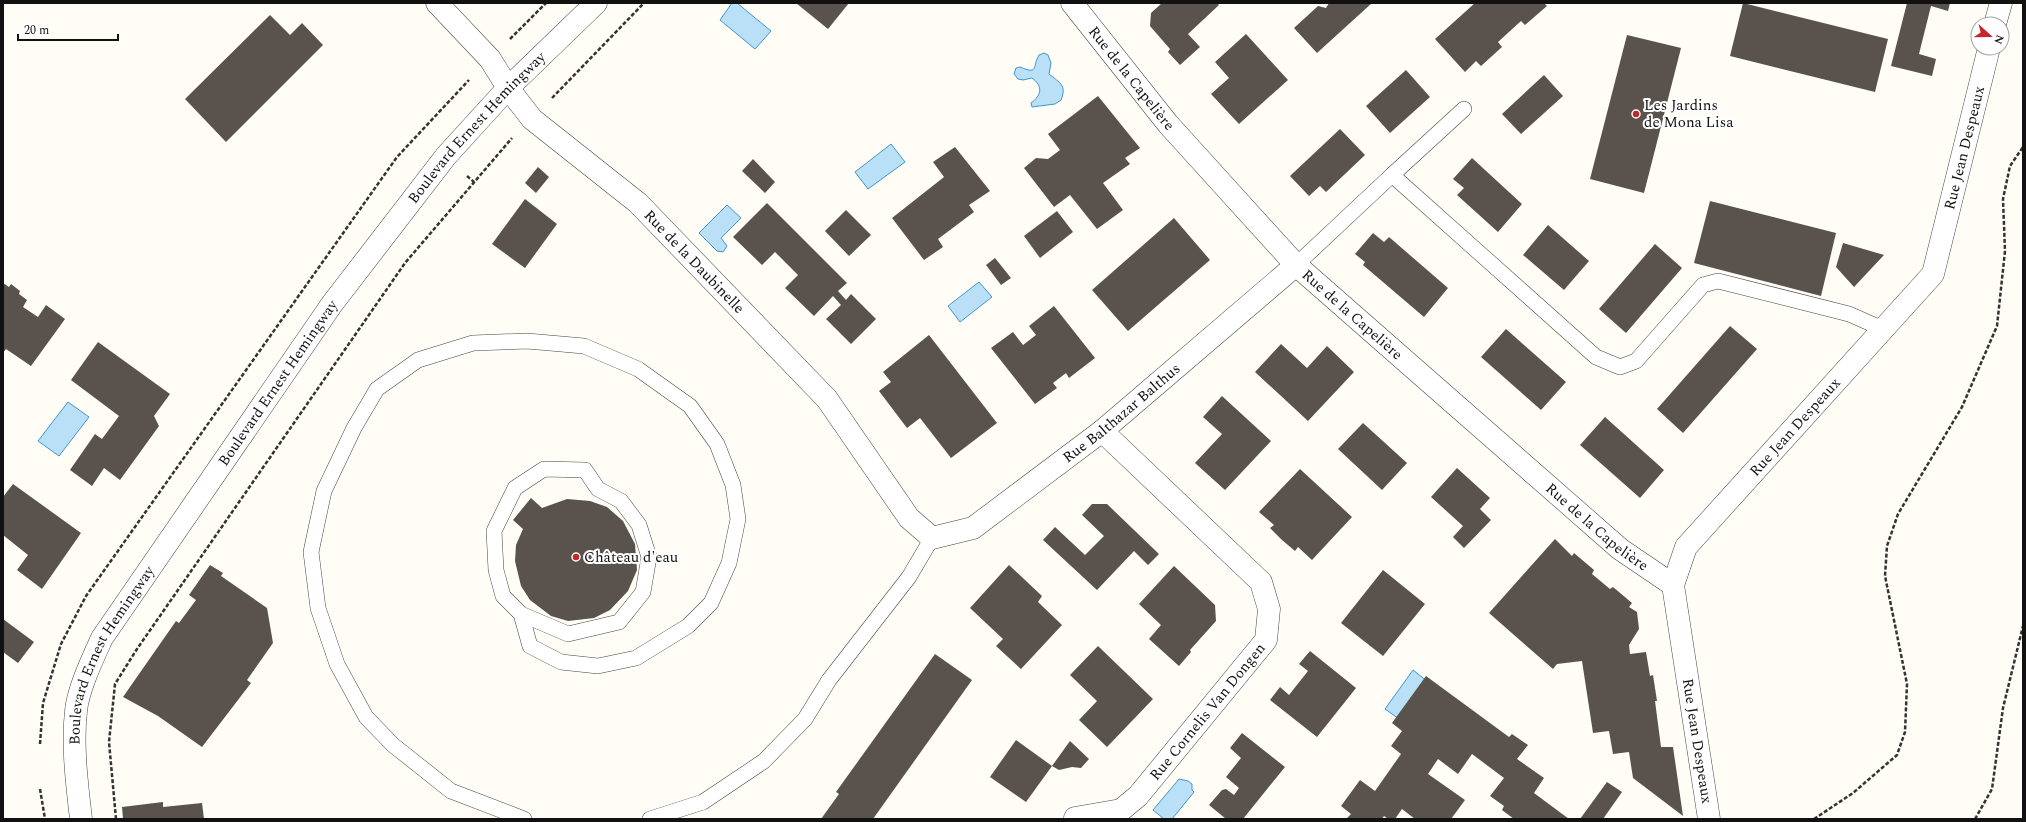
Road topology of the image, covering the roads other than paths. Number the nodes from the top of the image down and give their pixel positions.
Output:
1 (437, 3) edge
2 (596, 3) edge
3 (1072, 3) edge
4 (2001, 3) edge
5 (1998, 16) edge
6 (1988, 56) edge
7 (508, 88) junction
8 (1464, 109) dead end
9 (1392, 175) junction
10 (1296, 265) junction
11 (1883, 329) junction
12 (1102, 431) junction
13 (932, 538) junction
14 (1673, 585) junction
15 (521, 614) junction
16 (1075, 818) edge
17 (81, 819) edge
18 (524, 819) edge
19 (650, 819) edge
20 (1709, 819) edge

1 - 7 street, Rue de la Daubinelle
2 - 7 street, Boulevard Ernest Hemingway
3 - 10 street, Rue de la Capelière
4 - 5 street
6 - 11 street, Rue Jean Despeaux
7 - 13 street, Rue de la Daubinelle
7 - 17 street, Boulevard Ernest Hemingway
8 - 9 lane
9 - 10 lane
9 - 11 lane
10 - 12 street, Rue Balthazar Balthus
10 - 14 street, Rue de la Capelière
11 - 14 street, Rue Jean Despeaux
12 - 13 street, Rue Balthazar Balthus
12 - 16 street, Rue Cornelis Van Dongen
13 - 19 lane
14 - 20 street, Rue Jean Despeaux
15 - 15 lane
15 - 18 lane

